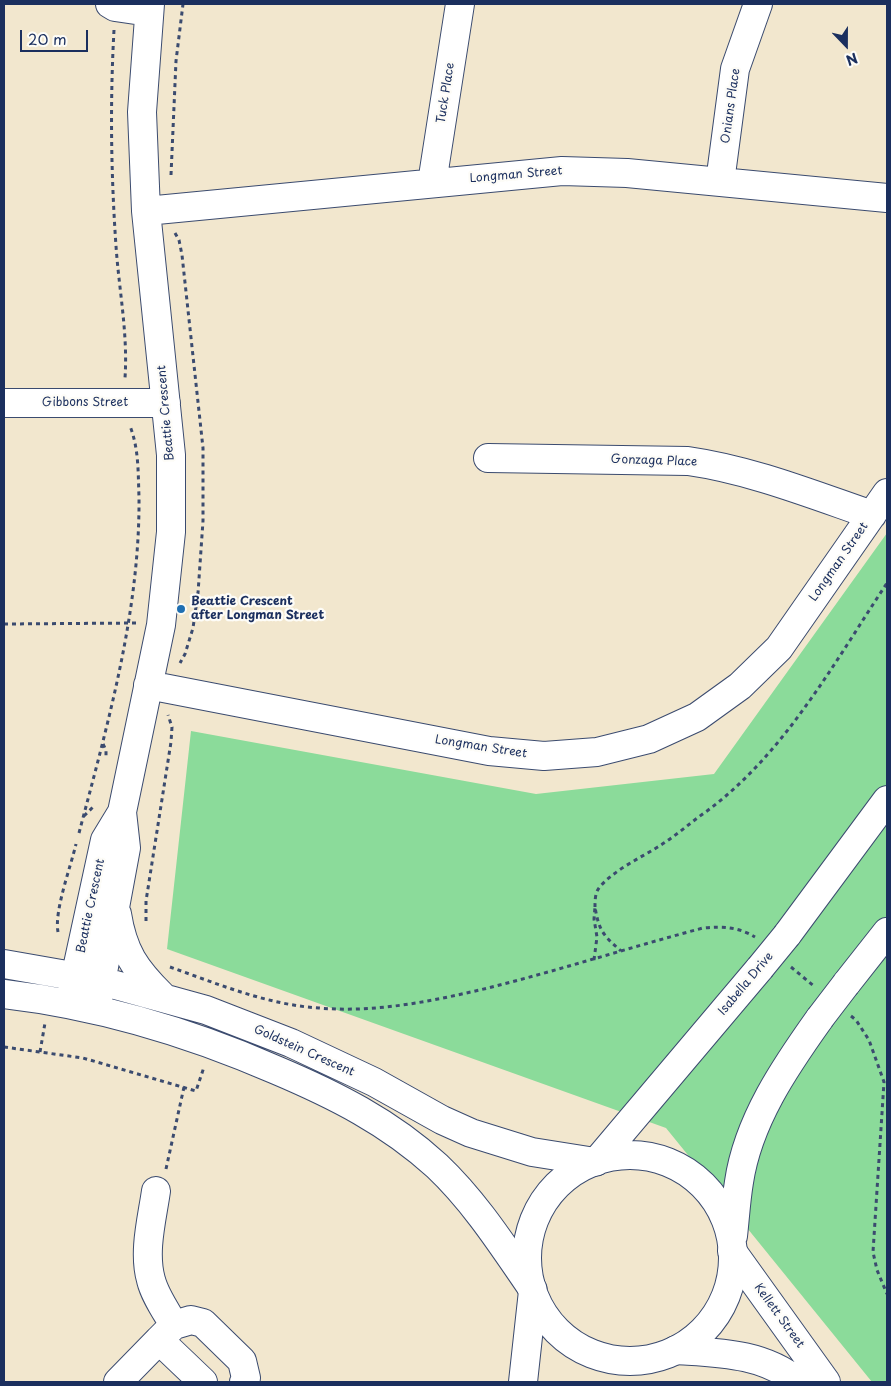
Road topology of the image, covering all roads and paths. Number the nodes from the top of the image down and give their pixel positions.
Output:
1 (183, 4) edge
2 (460, 4) edge
3 (758, 4) edge
4 (150, 8) edge
5 (112, 14) edge
6 (170, 182) dead end
7 (432, 182) junction
8 (720, 182) junction
9 (887, 198) edge
10 (146, 211) junction
11 (124, 384) dead end
12 (4, 403) edge
13 (166, 403) junction
14 (130, 426) dead end
15 (488, 458) dead end
16 (887, 493) edge
17 (872, 515) junction
18 (887, 583) edge
19 (128, 622) junction
20 (4, 624) edge
21 (148, 685) junction
22 (168, 714) dead end
23 (887, 800) edge
24 (122, 812) junction
25 (79, 834) dead end
26 (77, 843) dead end
27 (115, 905) junction
28 (595, 906) junction
29 (146, 930) dead end
30 (887, 932) edge
31 (59, 937) dead end
32 (759, 939) dead end
33 (621, 951) junction
34 (594, 960) junction
35 (4, 964) edge
36 (789, 964) dead end
37 (168, 966) dead end
38 (88, 978) junction
39 (818, 989) dead end
40 (4, 994) edge
41 (162, 996) junction
42 (83, 1007) junction
43 (848, 1014) dead end
44 (4, 1047) edge
45 (184, 1087) junction
46 (196, 1090) dead end
47 (596, 1162) junction
48 (156, 1191) joint
49 (732, 1249) junction
50 (532, 1290) junction
51 (887, 1294) edge
52 (167, 1332) junction
53 (673, 1352) junction
54 (118, 1382) edge
55 (203, 1382) edge
56 (244, 1382) edge
57 (524, 1382) edge
58 (643, 1382) edge
59 (798, 1382) edge
60 (826, 1382) edge

1 - 6 path
2 - 7 street, Tuck Place
3 - 8 street, Onians Place
4 - 5 street, Beattie Crescent
4 - 10 street, Beattie Crescent
5 - 11 path
7 - 8 street, Longman Street
7 - 10 street, Longman Street
8 - 9 street, Longman Street
10 - 13 street, Beattie Crescent
12 - 13 street, Gibbons Street
13 - 21 street, Beattie Crescent
14 - 19 path
15 - 17 street, Gonzaga Place
16 - 17 street, Longman Street
17 - 21 street, Longman Street
18 - 28 path
19 - 20 path
19 - 25 path
21 - 24 street, Beattie Crescent
22 - 29 path
23 - 47 street, Isabella Drive, bridge
24 - 27 street, Beattie Crescent
24 - 38 street, Beattie Crescent
26 - 31 path
27 - 38 street, Beattie Crescent
27 - 41 street
28 - 33 path
28 - 34 path
30 - 49 street, bridge
32 - 33 path
33 - 34 path
34 - 37 path
35 - 38 street, Goldstein Crescent
36 - 39 path
38 - 41 street, Goldstein Crescent
38 - 42 street, Beattie Crescent
40 - 42 street
41 - 47 street, Goldstein Crescent
42 - 50 street
43 - 51 path
44 - 45 path
45 - 46 path
45 - 48 path
47 - 49 street
47 - 50 street
48 - 52 street
49 - 53 street
49 - 60 street, Kellett Street
50 - 53 street
50 - 57 street
52 - 54 street
52 - 55 street
52 - 56 street
53 - 58 street
53 - 59 street

